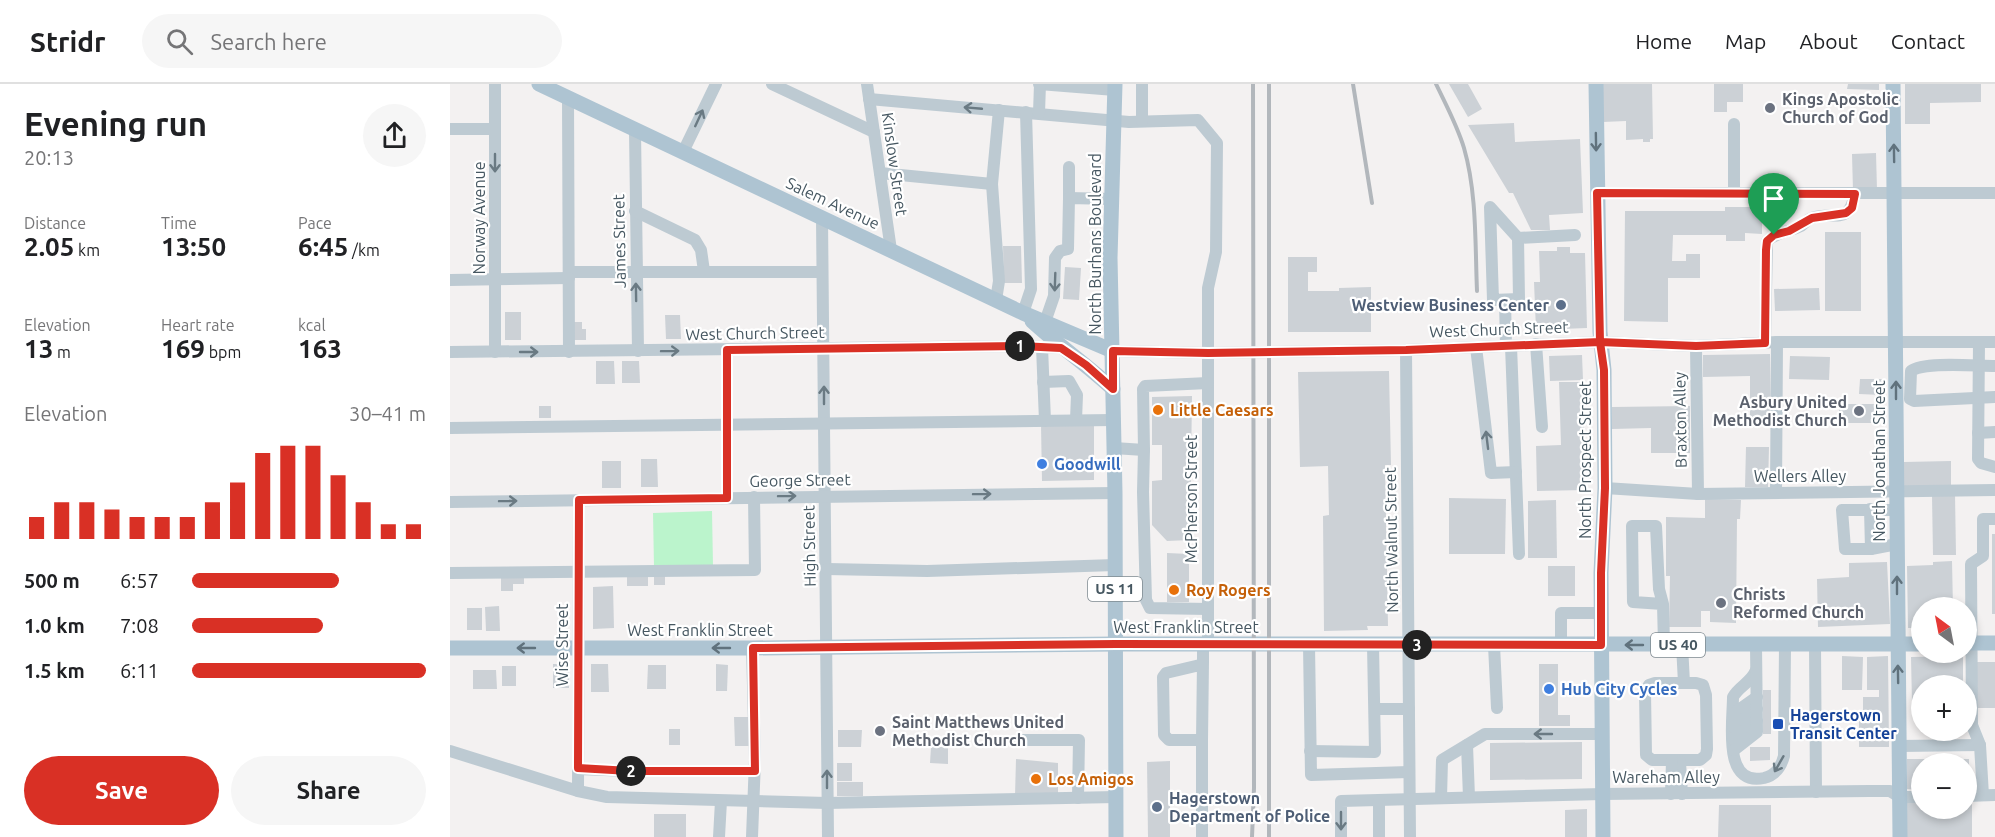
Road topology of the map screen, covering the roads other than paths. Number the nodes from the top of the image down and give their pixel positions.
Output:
1 (495, 84) edge
2 (538, 84) edge
3 (716, 84) edge
4 (772, 84) edge
5 (867, 84) edge
6 (1044, 84) edge
7 (1142, 84) edge
8 (1596, 84) edge
9 (1893, 84) edge
10 (1084, 86) edge
11 (1115, 87) edge
12 (568, 98) junction
13 (869, 99) junction
14 (999, 110) junction
15 (1032, 112) junction
16 (1114, 120) junction
17 (1142, 121) junction
18 (1734, 124) dead end
19 (450, 129) edge
20 (495, 129) junction
21 (635, 130) junction
22 (874, 132) junction
23 (683, 152) junction
24 (1069, 167) dead end
25 (880, 173) junction
26 (992, 184) junction
27 (1597, 193) junction
28 (1734, 193) junction
29 (1894, 193) junction
30 (1855, 194) junction
31 (1995, 194) edge
32 (1069, 198) junction
33 (1112, 199) junction
34 (635, 211) junction
35 (822, 218) junction
36 (1575, 235) dead end
37 (1518, 238) junction
38 (891, 250) junction
39 (636, 271) junction
40 (704, 271) junction
41 (822, 272) junction
42 (569, 275) junction
43 (450, 280) edge
44 (495, 280) junction
45 (996, 300) junction
46 (1505, 300) junction
47 (1023, 313) junction
48 (1045, 322) junction
49 (1896, 341) junction
50 (1600, 342) junction
51 (1771, 342) junction
52 (1979, 342) junction
53 (1995, 342) edge
54 (1536, 344) junction
55 (1509, 346) junction
56 (1696, 346) junction
57 (1042, 347) junction
58 (1476, 347) junction
59 (824, 348) junction
60 (1061, 348) junction
61 (727, 350) junction
62 (1406, 350) junction
63 (638, 351) junction
64 (1113, 351) junction
65 (450, 352) edge
66 (495, 352) junction
67 (569, 352) junction
68 (1208, 353) junction
69 (1978, 366) junction
70 (1995, 366) edge
71 (1043, 382) junction
72 (1208, 383) junction
73 (1113, 389) junction
74 (1978, 397) junction
75 (1995, 397) edge
76 (1076, 420) junction
77 (1113, 420) junction
78 (1045, 421) junction
79 (824, 423) junction
80 (727, 426) junction
81 (1542, 427) dead end
82 (450, 428) edge
83 (1995, 432) edge
84 (1978, 433) junction
85 (1114, 448) junction
86 (1144, 450) junction
87 (1995, 467) edge
88 (1516, 471) junction
89 (1605, 488) junction
90 (1995, 490) edge
91 (1776, 492) junction
92 (1897, 492) junction
93 (1115, 493) junction
94 (1698, 494) junction
95 (825, 496) junction
96 (754, 497) junction
97 (727, 498) junction
98 (579, 500) junction
99 (450, 502) edge
100 (1870, 509) junction
101 (1898, 510) junction
102 (1995, 519) edge
103 (1897, 544) junction
104 (1871, 549) junction
105 (1519, 554) dead end
106 (1115, 565) junction
107 (826, 569) junction
108 (579, 572) junction
109 (450, 573) edge
110 (1970, 597) edge
111 (1663, 604) junction
112 (1208, 609) junction
113 (1601, 613) junction
114 (1977, 643) edge
115 (1116, 644) junction
116 (1815, 644) junction
117 (1898, 644) junction
118 (1911, 644) edge
119 (1995, 644) edge
120 (1205, 645) junction
121 (1309, 645) junction
122 (1373, 645) junction
123 (1409, 645) junction
124 (1494, 645) junction
125 (1561, 645) junction
126 (1601, 645) junction
127 (1664, 645) junction
128 (1687, 645) junction
129 (1756, 645) junction
130 (1785, 645) junction
131 (450, 648) edge
132 (578, 648) junction
133 (753, 648) junction
134 (826, 648) junction
135 (1203, 662) junction
136 (1970, 663) edge
137 (1756, 670) junction
138 (1687, 683) junction
139 (1757, 703) junction
140 (1497, 708) dead end
141 (1375, 709) junction
142 (1409, 709) junction
143 (1733, 727) junction
144 (1602, 734) junction
145 (1020, 740) dead end
146 (1202, 740) junction
147 (1467, 745) junction
148 (1980, 745) junction
149 (1899, 746) junction
150 (450, 751) edge
151 (1310, 752) junction
152 (1676, 761) junction
153 (578, 768) junction
154 (755, 771) junction
155 (1409, 772) junction
156 (578, 791) junction
157 (1816, 792) junction
158 (1602, 794) junction
159 (1676, 794) junction
160 (1989, 795) edge
161 (1911, 796) edge
162 (1116, 797) junction
163 (1469, 797) junction
164 (1900, 797) junction
165 (1078, 798) junction
166 (1441, 798) junction
167 (1409, 799) junction
168 (1379, 800) junction
169 (721, 801) junction
170 (754, 802) junction
171 (827, 802) junction
172 (719, 837) edge
173 (752, 837) edge
174 (828, 837) edge
175 (1116, 837) edge
176 (1202, 837) edge
177 (1341, 837) edge
178 (1379, 837) edge
179 (1410, 837) edge
180 (1603, 837) edge
181 (1900, 837) edge

1 - 20 street, Norway Avenue
2 - 12 main road, Salem Avenue
23 -> 3 street
4 - 22 street
5 - 13 street, Kinslow Street
6 - 10 street
6 - 15 street
7 - 17 street
8 -> 27 main road, North Prospect Street
29 -> 9 main road, North Jonathan Street
10 - 11 street
11 - 16 main road, North Burhans Boulevard / US 11
12 - 21 main road, Salem Avenue
12 - 42 street
14 -> 13 street
13 - 22 street, Kinslow Street
14 - 15 street
14 - 26 street
15 - 16 street
15 - 47 street
16 - 17 street
16 - 33 main road, North Burhans Boulevard / US 11
17 - 68 street, McPherson Street
18 - 28 street
19 - 20 street
20 -> 44 street, Norway Avenue
21 - 23 main road, Salem Avenue
21 - 34 street, James Street
22 - 25 street, Kinslow Street
23 - 35 main road, Salem Avenue
24 - 32 street
25 - 26 street
25 - 38 street, Kinslow Street
26 - 45 street
27 - 28 street
27 - 50 main road, North Prospect Street
28 - 30 street
29 - 30 street
29 - 31 street
29 - 49 main road, North Jonathan Street
30 - 51 street
32 - 33 street
32 -> 48 street
33 - 64 main road, North Burhans Boulevard / US 11
34 - 39 street, James Street
34 - 40 street
35 - 38 main road, Salem Avenue
35 - 41 street, High Street
36 - 37 street
37 - 46 street
37 - 46 street
38 - 45 main road, Salem Avenue
39 - 40 street
39 - 42 street
63 -> 39 street, James Street
40 - 41 street
41 - 59 street, High Street
42 - 44 street
42 - 67 street
43 - 44 street
44 - 66 street, Norway Avenue
45 - 47 main road, Salem Avenue
46 - 55 street
47 - 48 main road, Salem Avenue
47 - 60 main road
48 - 64 main road, Salem Avenue
49 - 51 street, West Church Street
49 - 52 street, West Church Street
92 -> 49 main road, North Jonathan Street
50 - 54 street, West Church Street
50 - 56 street, West Church Street
50 - 89 main road, North Prospect Street
51 - 56 street, West Church Street
51 - 91 street
52 - 53 street, West Church Street
52 - 69 street
54 - 55 street, West Church Street
54 - 81 street
55 - 58 street, West Church Street
55 - 88 street
56 - 94 street, Braxton Alley
57 - 59 street, West Church Street
57 - 60 street, West Church Street
57 - 71 street
58 - 62 street, West Church Street
88 -> 58 street
59 - 61 street, West Church Street
79 -> 59 street, High Street
60 - 73 main road
63 -> 61 street, West Church Street
61 - 80 street
62 - 68 street, West Church Street
62 - 123 street, North Walnut Street
63 - 67 street, West Church Street
64 - 68 street, West Church Street
64 - 73 main road, North Burhans Boulevard / US 11
65 - 66 street, West Church Street
66 -> 67 street, West Church Street
68 - 72 street, McPherson Street
69 - 70 street
69 - 74 street
69 - 74 street
71 - 76 street
71 - 78 street
72 - 86 street
72 - 112 street, McPherson Street
73 - 77 main road, North Burhans Boulevard / US 11
74 - 75 street
74 - 84 street
76 - 77 street
76 - 78 street
77 - 85 main road, North Burhans Boulevard / US 11
78 - 79 street
79 - 80 street
79 - 95 street, High Street
80 - 82 street
80 - 97 street
83 - 84 street
84 - 87 street
85 - 86 street
85 - 93 main road, North Burhans Boulevard / US 11
86 - 112 street
88 - 105 street
89 - 94 street, Wellers Alley
89 - 113 main road, North Prospect Street
90 - 92 street, Wellers Alley
91 - 92 street, Wellers Alley
91 - 94 street, Wellers Alley
92 - 101 main road, North Jonathan Street
95 -> 93 street, George Street
93 - 106 main road, North Burhans Boulevard / US 11
96 -> 95 street, George Street
95 - 107 street, High Street
96 - 97 street, George Street
96 - 108 street
97 - 98 street, George Street
99 -> 98 street, George Street
98 - 108 street, Wise Street
100 - 101 street
100 - 104 street
100 - 104 street
101 - 103 main road, North Jonathan Street
102 - 110 street
103 - 104 street
117 -> 103 main road, North Jonathan Street
106 - 107 street
106 - 115 main road, North Burhans Boulevard / US 11
107 - 134 street, High Street
108 - 109 street
108 - 132 street, Wise Street
111 - 111 street
111 - 127 street
112 - 120 street, McPherson Street
113 - 125 street
113 - 126 main road, North Prospect Street
114 - 119 main road
115 - 120 main road, West Franklin Street / US 40
115 - 134 main road, West Franklin Street / US 40
115 - 162 main road, North Burhans Boulevard / US 11
116 - 117 main road, West Franklin Street / US 40
116 - 130 main road, West Franklin Street / US 40
116 - 157 street
117 - 118 main road, West Franklin Street / US 40
149 -> 117 main road, North Jonathan Street
120 - 121 main road, West Franklin Street / US 40
120 - 135 street, McPherson Street
121 - 122 main road, West Franklin Street / US 40
121 - 151 street
122 - 123 main road, West Franklin Street / US 40
122 - 141 street
123 - 124 main road, West Franklin Street / US 40
123 - 142 street, North Walnut Street
124 - 125 main road, West Franklin Street / US 40
124 - 140 street
125 - 126 main road, West Franklin Street / US 40
127 -> 126 main road, West Franklin Street / US 40
126 - 144 main road, North Prospect Street
127 - 128 main road, West Franklin Street / US 40
128 - 129 main road, West Franklin Street / US 40
128 - 138 street
129 - 130 main road, West Franklin Street / US 40
129 - 137 street
130 -> 143 street
132 -> 131 main road, West Franklin Street / US 40
133 -> 132 main road, West Franklin Street / US 40
132 - 153 street, Wise Street
133 - 134 main road, West Franklin Street / US 40
133 - 154 street
171 -> 134 street, High Street
135 - 146 street, McPherson Street
135 - 146 street
136 - 148 street
137 - 139 street
137 - 143 street
138 - 152 street
138 - 152 street
139 - 143 street
139 - 143 street
139 - 143 street
141 - 142 street
141 - 151 street
142 - 155 street, North Walnut Street
144 -> 147 street
144 - 158 main road, North Prospect Street
145 - 165 street
146 - 176 street, McPherson Street
147 - 163 street
147 - 166 street
148 - 149 street
148 - 160 street
149 - 164 main road, North Jonathan Street
150 - 156 street
151 - 155 street
152 - 159 street
153 - 154 street
153 - 156 street, Wise Street
154 - 170 street
155 - 167 street, North Walnut Street
156 - 169 street
157 - 159 street, Wareham Alley
157 - 164 street, Wareham Alley
158 - 159 street, Wareham Alley
158 - 163 street, Wareham Alley
158 - 180 main road, North Prospect Street
161 - 164 street, Wareham Alley
162 - 165 street
162 - 175 main road, North Burhans Boulevard / US 11
163 - 166 street, Wareham Alley
164 - 181 main road, North Jonathan Street
165 - 171 street
166 - 167 street, Wareham Alley
167 - 168 street, Wareham Alley
167 - 179 street, North Walnut Street
168 -> 177 street, Wareham Alley
168 - 178 street
169 - 170 street
169 - 172 street
170 - 171 street
170 - 173 street
171 - 174 street, High Street

